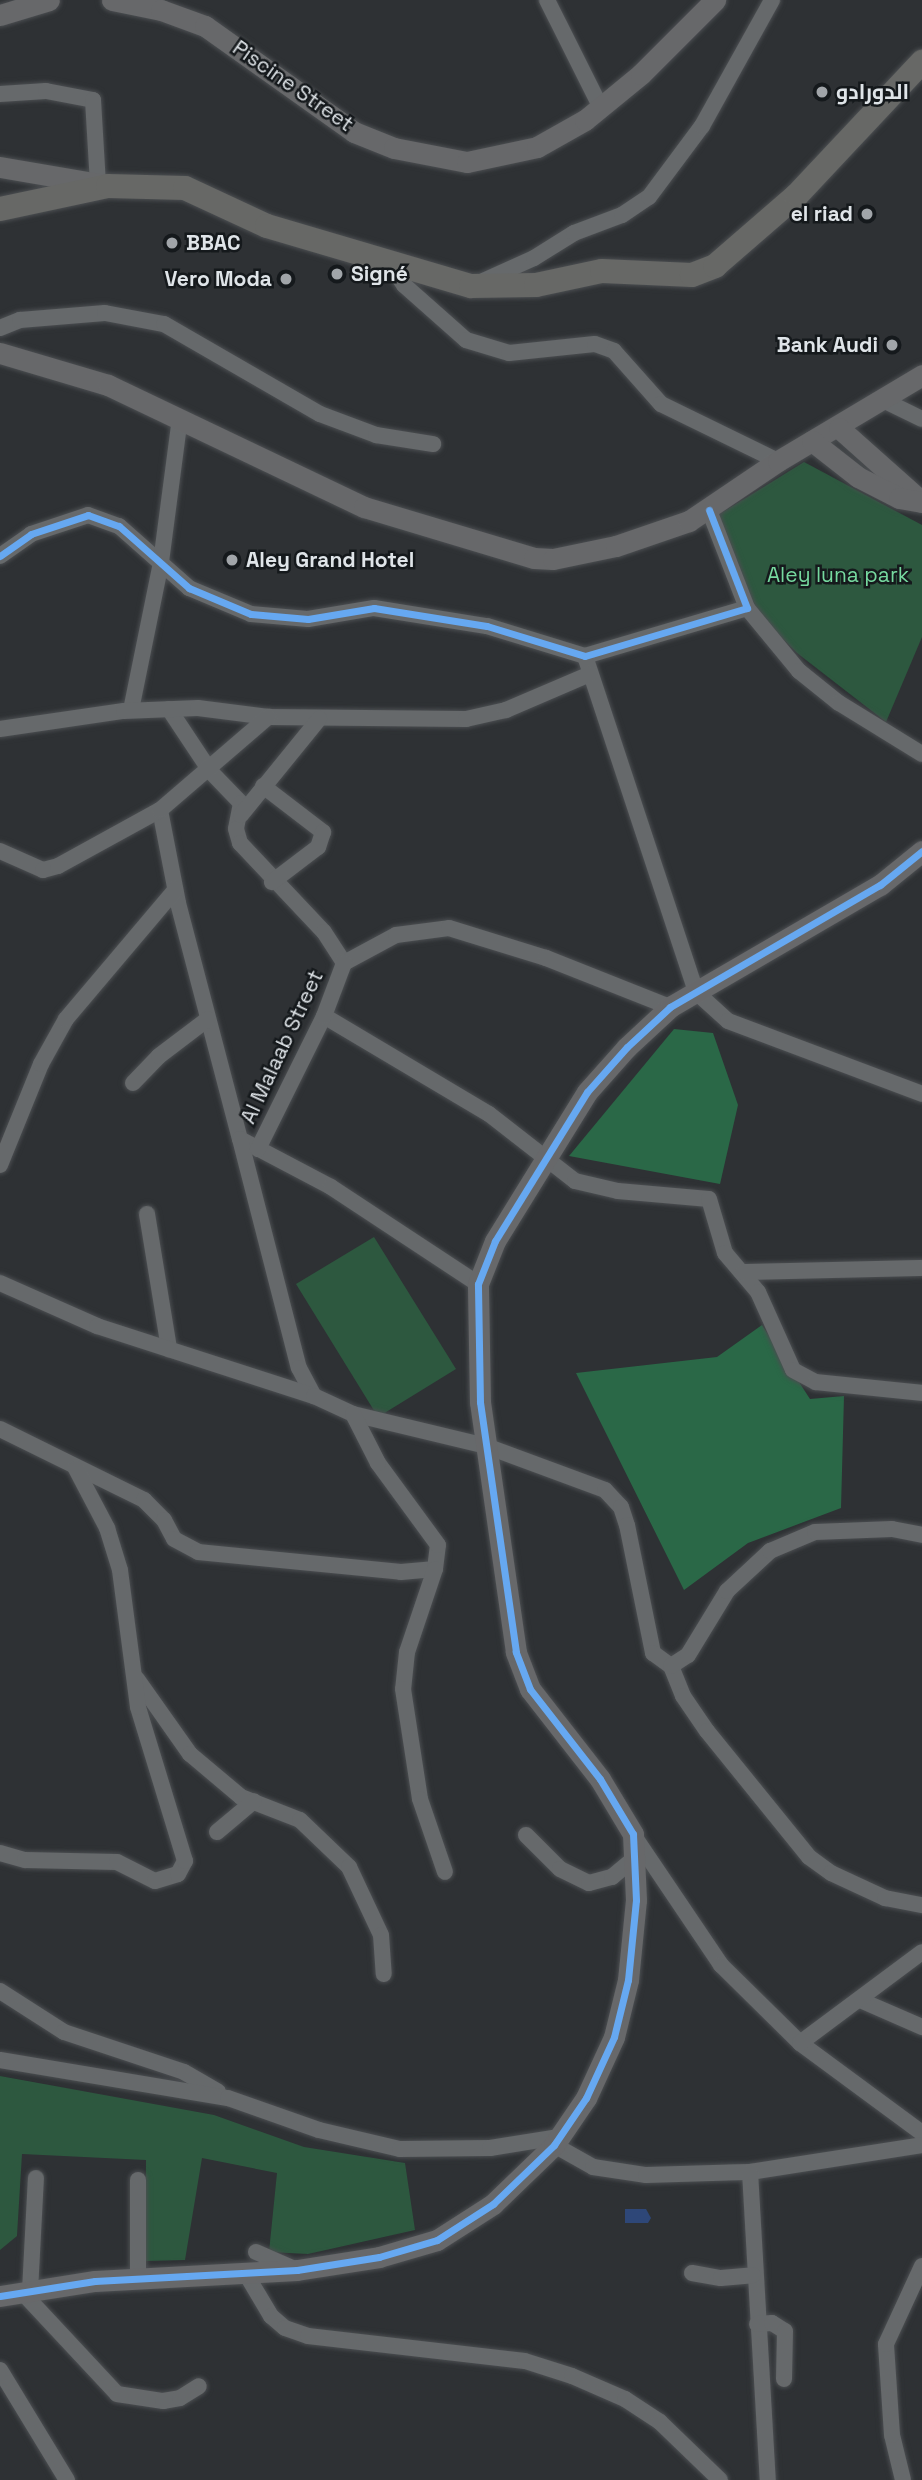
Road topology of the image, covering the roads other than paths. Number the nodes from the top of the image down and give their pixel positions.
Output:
1 (49, 0) edge
2 (112, 0) edge
3 (547, 0) edge
4 (715, 0) edge
5 (772, 0) edge
6 (0, 15) edge
7 (922, 62) edge
8 (0, 94) edge
9 (601, 108) junction
10 (0, 167) edge
11 (103, 184) junction
12 (0, 209) edge
13 (387, 261) junction
14 (471, 286) junction
15 (0, 328) edge
16 (0, 353) edge
17 (922, 375) edge
18 (883, 400) junction
19 (180, 418) junction
20 (922, 419) edge
21 (839, 428) junction
22 (812, 441) junction
23 (433, 444) dead end
24 (867, 457) junction
25 (778, 461) junction
26 (851, 473) junction
27 (922, 502) edge
28 (709, 510) junction
29 (2, 551) edge
30 (161, 562) junction
31 (747, 608) junction
32 (585, 656) junction
33 (590, 674) junction
34 (169, 709) junction
35 (131, 710) junction
36 (268, 717) junction
37 (319, 719) junction
38 (0, 729) edge
39 (922, 754) edge
40 (210, 771) junction
41 (263, 786) junction
42 (160, 810) junction
43 (241, 815) junction
44 (0, 850) edge
45 (922, 851) edge
46 (272, 882) junction
47 (175, 890) junction
48 (344, 963) junction
49 (696, 992) junction
50 (670, 1007) junction
51 (324, 1016) junction
52 (208, 1019) junction
53 (133, 1083) dead end
54 (922, 1094) edge
55 (240, 1139) junction
56 (258, 1149) junction
57 (547, 1157) junction
58 (0, 1165) edge
59 (147, 1214) dead end
60 (922, 1268) edge
61 (743, 1272) junction
62 (0, 1283) edge
63 (478, 1284) junction
64 (169, 1349) junction
65 (922, 1393) edge
66 (314, 1396) junction
67 (353, 1414) junction
68 (0, 1429) edge
69 (486, 1446) junction
70 (76, 1469) junction
71 (922, 1535) edge
72 (435, 1569) junction
73 (671, 1666) junction
74 (134, 1674) junction
75 (254, 1801) junction
76 (217, 1832) dead end
77 (632, 1834) junction
78 (526, 1836) dead end
79 (0, 1853) edge
80 (635, 1858) junction
81 (445, 1872) dead end
82 (922, 1905) edge
83 (922, 1952) edge
84 (384, 1974) dead end
85 (0, 1991) edge
86 (860, 2000) junction
87 (922, 2027) edge
88 (800, 2043) junction
89 (0, 2060) edge
90 (228, 2098) junction
91 (922, 2133) edge
92 (556, 2141) junction
93 (922, 2145) edge
94 (750, 2172) junction
95 (36, 2178) dead end
96 (138, 2180) dead end
97 (256, 2252) dead end
98 (922, 2266) edge
99 (298, 2270) junction
100 (692, 2273) dead end
101 (246, 2274) junction
102 (754, 2275) junction
103 (138, 2278) junction
104 (13, 2292) edge
105 (757, 2324) junction
106 (0, 2370) edge
107 (784, 2379) dead end
108 (199, 2386) dead end
109 (67, 2480) edge
110 (720, 2480) edge
111 (768, 2480) edge
112 (903, 2480) edge

1 - 6 street
2 - 9 street, Piscine Street
3 - 9 street
4 - 9 street, Piscine Street
5 - 14 street
7 - 14 main road
8 - 11 street
10 - 11 street
11 - 12 main road
11 - 13 main road
13 - 14 main road
13 - 25 street
15 - 23 street
16 - 19 street
17 - 18 street
18 - 20 street
18 - 21 street
19 - 28 street
19 - 30 street
21 - 22 street
21 - 24 street
22 - 25 street
22 - 26 street
24 - 26 street
24 - 27 street
25 - 28 street
26 - 27 street
28 - 31 street
29 - 30 street
30 - 32 street
30 - 35 street
31 - 32 street
31 - 39 street
32 - 33 street
33 - 37 street
33 - 49 street
34 - 35 street
34 - 36 street
34 - 40 street
35 - 38 street
36 - 37 street
36 - 40 street
37 - 41 street
40 - 42 street
40 - 43 street
41 - 43 street
41 - 46 street
42 - 44 street
42 - 47 street
43 - 46 street
45 - 49 street
46 - 48 street
47 - 52 street
47 - 58 street
48 - 50 street
48 - 51 street, Al Malaab Street
49 - 50 street
49 - 54 street
50 - 57 street
51 - 56 street, Al Malaab Street
51 - 57 street
52 - 53 street
52 - 55 street
55 - 56 street
55 - 66 street
56 - 63 street
57 - 61 street
57 - 63 street
59 - 64 street
60 - 61 street
61 - 65 street
62 - 64 street
63 - 69 street
64 - 66 street
66 - 67 street
67 - 69 street
67 - 72 street
68 - 70 street
69 - 73 street
69 - 77 street
70 - 72 street
70 - 74 street
71 - 73 street
72 - 81 street
73 - 82 street
74 - 75 street
74 - 79 street
75 - 76 street
75 - 84 street
77 - 80 street
77 - 88 street
78 - 80 street
80 - 92 street
83 - 86 street
85 - 90 street
86 - 87 street
86 - 88 street
88 - 91 street
89 - 90 street
90 - 92 street
92 - 94 street
92 - 99 street
93 - 94 street
94 - 102 street
95 - 104 street
96 - 103 street
97 - 99 street
98 - 112 street
99 - 101 street
100 - 102 street
101 - 103 street
101 - 110 street
102 - 105 street
103 - 104 street
104 - 108 street
105 - 107 street
105 - 111 street
106 - 109 street

